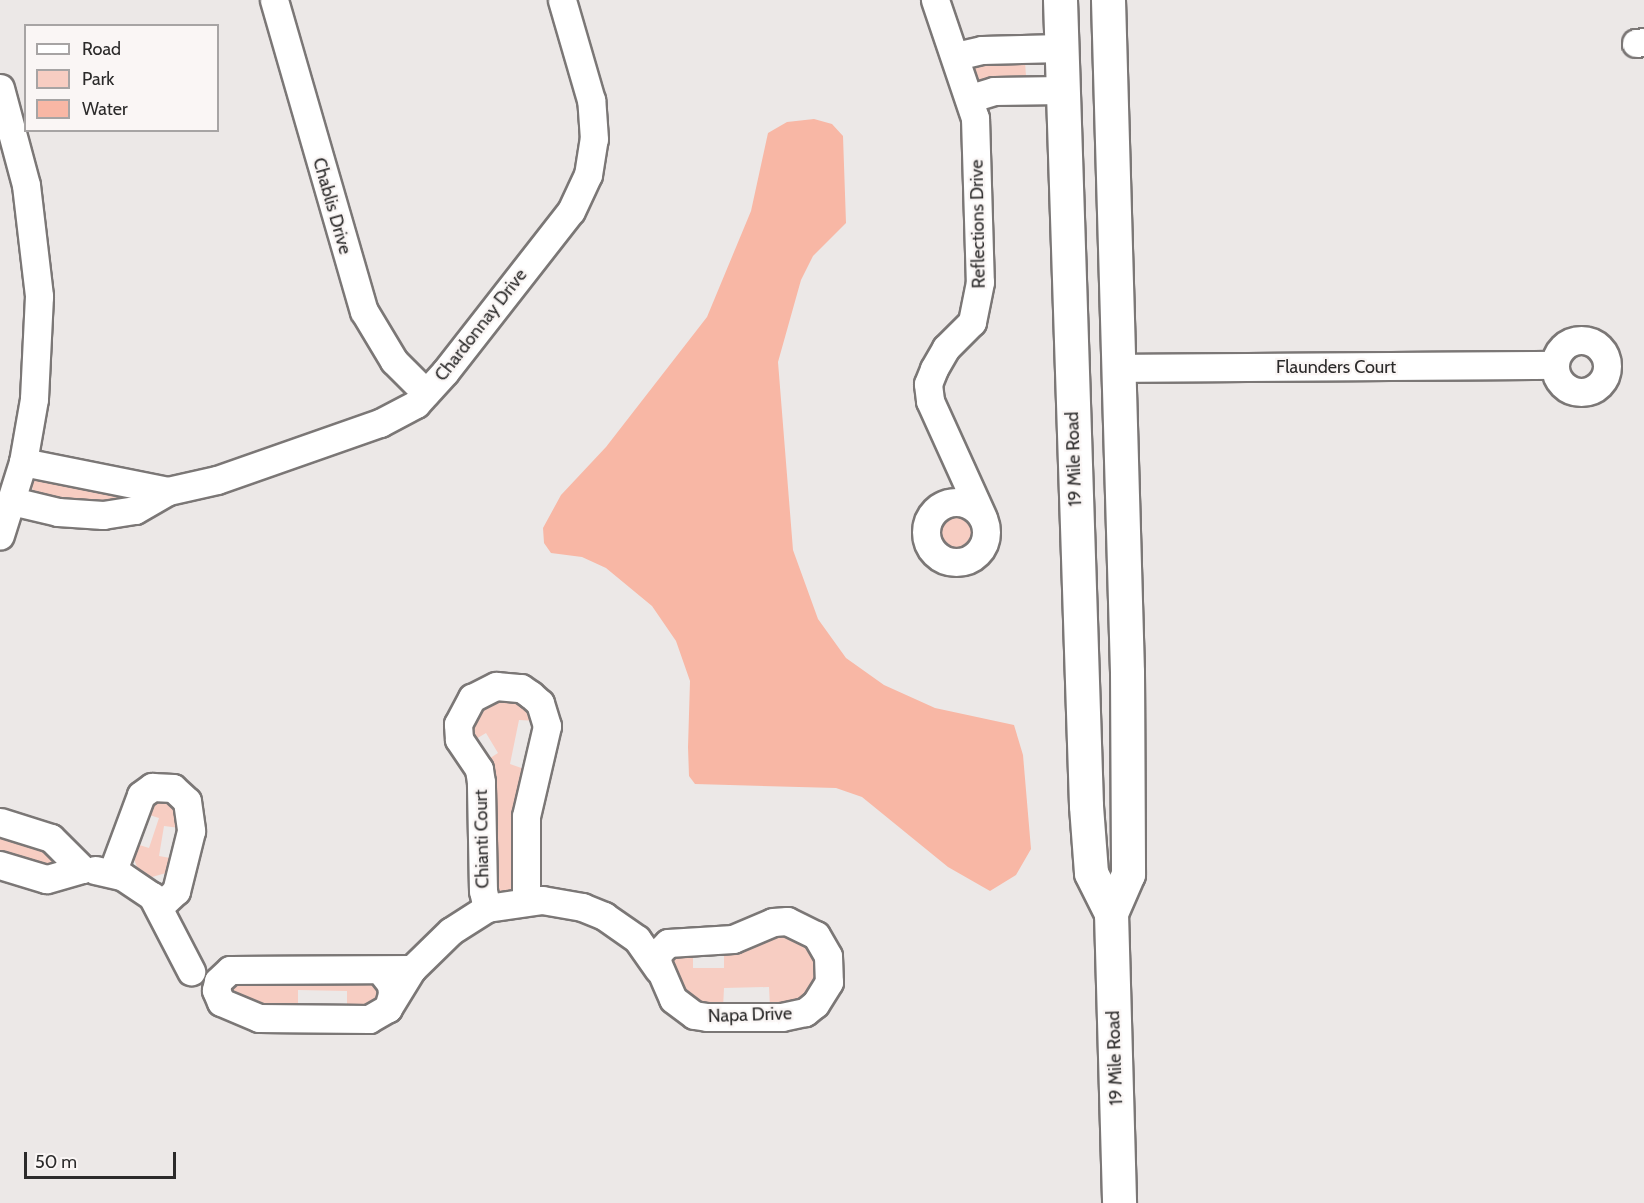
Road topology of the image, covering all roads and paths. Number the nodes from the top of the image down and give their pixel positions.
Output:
1 (274, 0) edge
2 (562, 0) edge
3 (935, 0) edge
4 (1060, 0) edge
5 (1108, 0) edge
6 (1061, 42) junction
7 (1110, 52) junction
8 (956, 56) junction
9 (0, 88) edge
10 (1062, 90) junction
11 (971, 98) junction
12 (1555, 365) dead end
13 (1118, 368) junction
14 (426, 393) junction
15 (1073, 437) junction
16 (1121, 457) junction
17 (23, 462) junction
18 (960, 473) junction
19 (168, 491) junction
20 (12, 501) junction
21 (950, 502) junction
22 (983, 518) junction
23 (0, 535) edge
24 (1086, 806) junction
25 (1128, 816) junction
26 (0, 822) edge
27 (0, 865) edge
28 (82, 869) junction
29 (112, 873) junction
30 (526, 900) junction
31 (159, 907) junction
32 (487, 908) junction
33 (1111, 913) junction
34 (637, 939) junction
35 (673, 940) junction
36 (412, 969) junction
37 (658, 969) junction
38 (230, 970) junction
39 (380, 970) junction
40 (191, 971) junction
41 (221, 1002) junction
42 (387, 1008) junction
43 (1119, 1203) edge

1 - 14 street, Chablis Drive
2 - 14 street, Chardonnay Drive
3 - 8 street, Reflections Drive
4 - 6 main road, 19 Mile Road
5 - 7 main road, 19 Mile Road
6 - 7 main road
6 - 8 street
6 - 10 main road, 19 Mile Road
7 - 13 main road, 19 Mile Road
8 - 11 street, Reflections Drive
9 - 17 street
10 - 11 street
10 - 15 main road, 19 Mile Road
11 - 18 street, Reflections Drive
12 - 13 street, Flaunders Court
13 - 16 main road, 19 Mile Road
14 - 19 street, Chardonnay Drive
15 - 16 main road
15 - 24 main road, 19 Mile Road
16 - 25 main road, 19 Mile Road
17 - 19 street, Chardonnay Drive
17 - 20 street
18 - 21 street
18 - 22 street, Reflections Drive
19 - 20 street, Chardonnay Drive
20 - 23 street
21 - 22 street
21 - 22 street
24 - 25 main road
24 - 33 main road, 19 Mile Road
25 - 33 main road, 19 Mile Road
26 - 28 street
27 - 28 street
28 - 29 street
29 - 31 street
29 - 31 street
30 - 32 street, Napa Drive
30 - 32 street, Chianti Court
30 - 34 street, Napa Drive
31 - 40 street
32 - 36 street, Napa Drive
33 - 43 main road, 19 Mile Road
34 - 35 street, Napa Drive
34 - 37 street, Napa Drive
35 - 37 street
35 - 37 street, Napa Drive
36 - 39 street
36 - 42 street, Napa Drive
38 - 39 street
38 - 40 street
38 - 41 street
39 - 42 street
40 - 41 street
41 - 42 street

